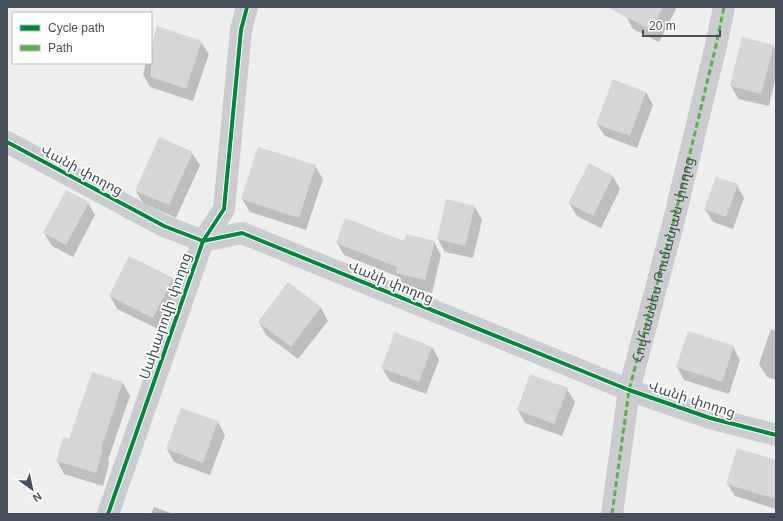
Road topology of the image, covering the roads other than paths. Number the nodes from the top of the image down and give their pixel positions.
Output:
1 (247, 7) edge
2 (724, 7) edge
3 (7, 142) edge
4 (203, 241) junction
5 (629, 390) junction
6 (776, 435) edge
7 (108, 514) edge
8 (612, 514) edge

1 - 4 street, Սախարովի փողոց
2 - 5 street, Հովհաննես Թումանյան փողոց
3 - 4 street, Վանի փողոց
4 - 5 street, Վանի փողոց
4 - 7 street, Սախարովի փողոց
5 - 6 street, Վանի փողոց
5 - 8 street, Հովհաննես Թումանյան փողոց

